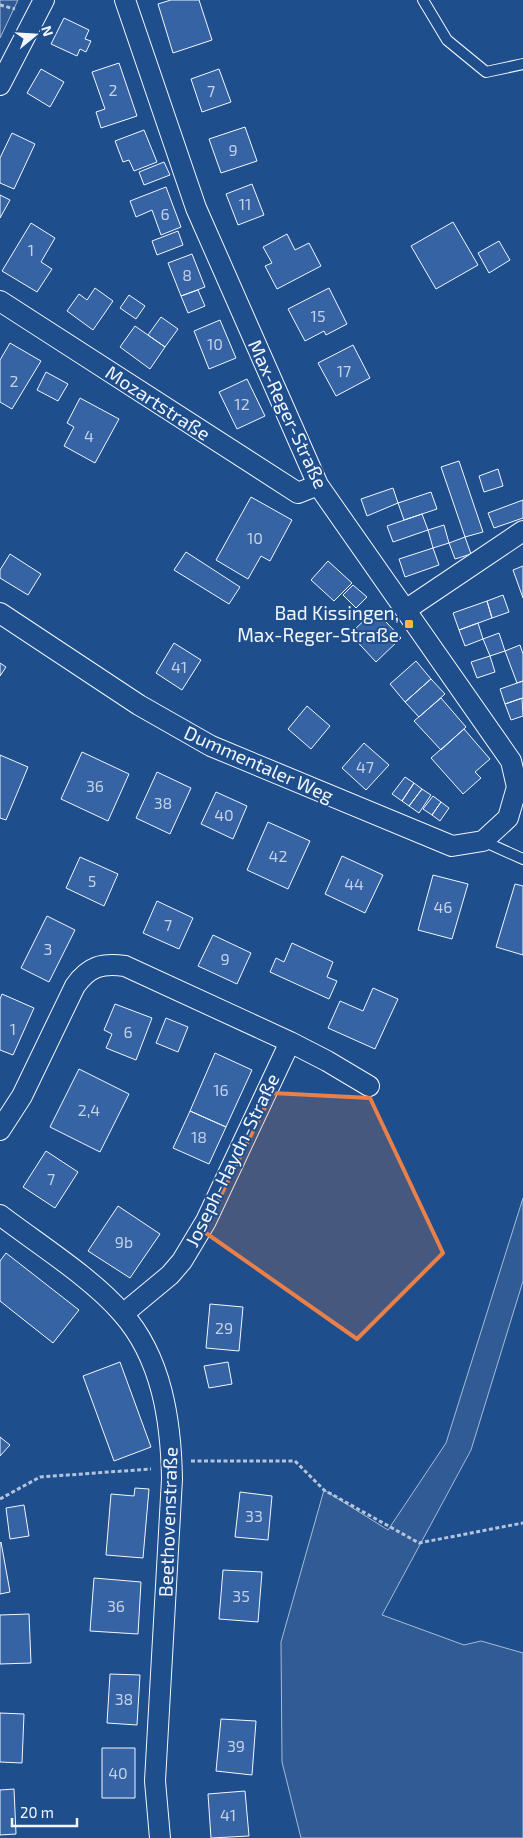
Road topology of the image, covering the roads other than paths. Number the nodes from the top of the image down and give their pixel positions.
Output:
1 (44, 0) edge
2 (125, 0) edge
3 (423, 0) edge
4 (523, 64) edge
5 (0, 85) edge
6 (0, 301) edge
7 (318, 485) junction
8 (523, 532) edge
9 (407, 609) junction
10 (0, 613) edge
11 (483, 841) junction
12 (523, 859) edge
13 (290, 1042) junction
14 (369, 1086) dead end
15 (0, 1130) edge
16 (0, 1215) edge
17 (123, 1314) junction
18 (160, 1838) edge

1 - 5 street
2 - 7 street, Max-Reger-Straße
3 - 4 lane
6 - 7 street, Mozartstraße
7 - 9 street, Max-Reger-Straße
8 - 9 street
9 - 11 street, Max-Reger-Straße
10 - 11 street, Dummentaler Weg
11 - 12 lane
13 - 14 street
13 - 15 street
13 - 17 street, Joseph-Haydn-Straße
16 - 17 street, Beethovenstraße
17 - 18 street, Beethovenstraße

